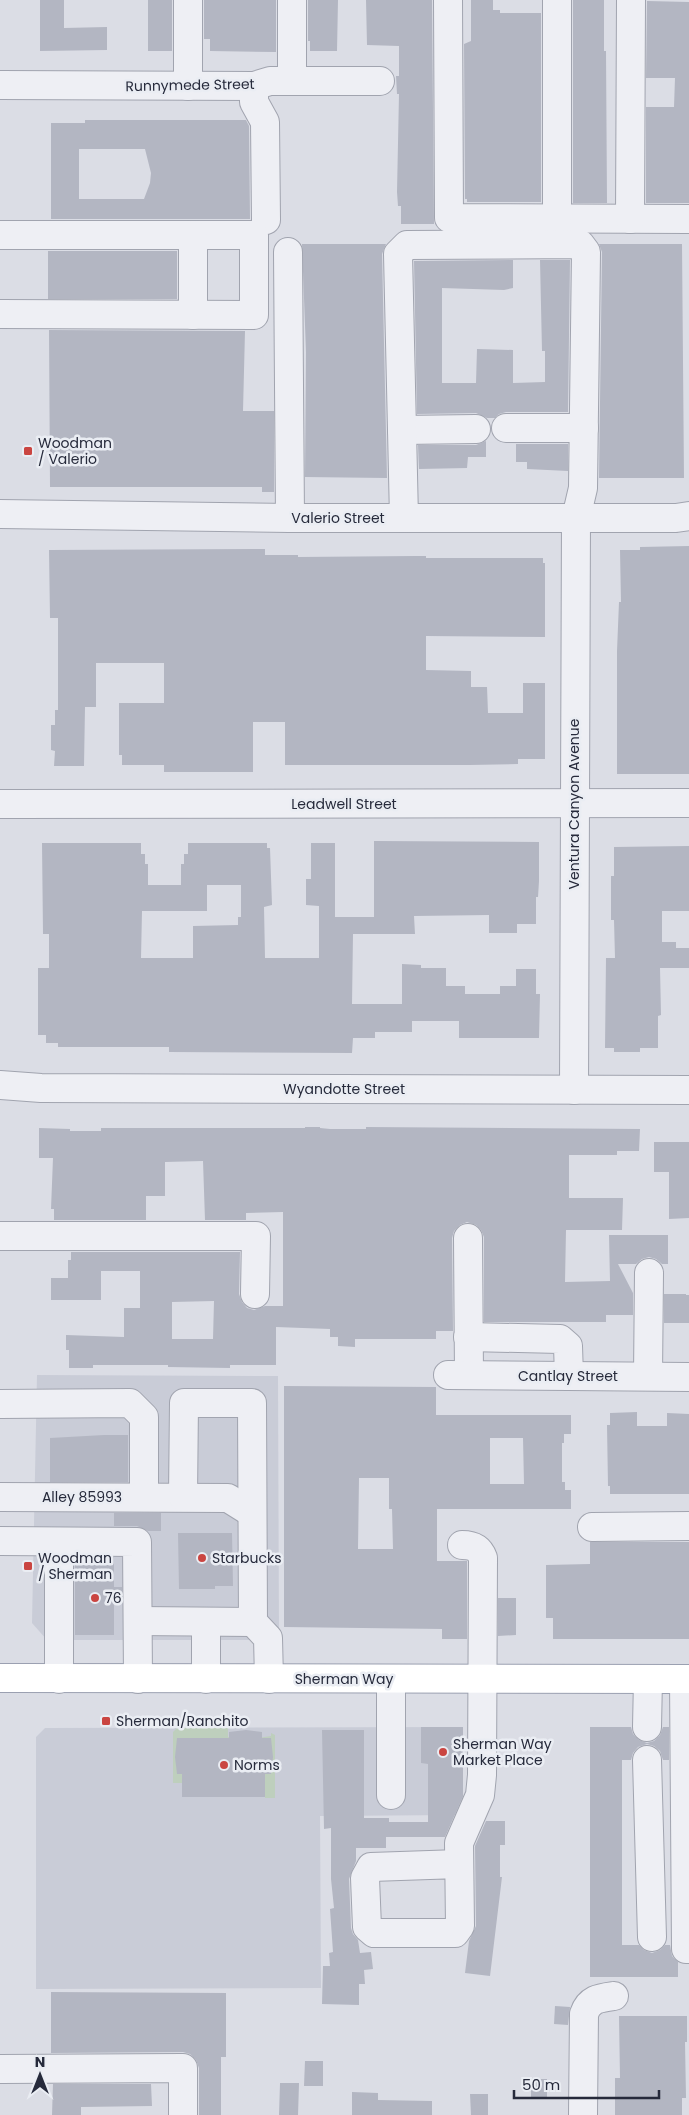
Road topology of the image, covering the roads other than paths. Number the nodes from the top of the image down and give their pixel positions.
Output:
1 (188, 0) edge
2 (292, 0) edge
3 (448, 0) edge
4 (557, 0) edge
5 (630, 0) edge
6 (292, 82) junction
7 (380, 82) dead end
8 (0, 85) edge
9 (188, 86) junction
10 (254, 86) junction
11 (557, 219) junction
12 (630, 219) junction
13 (689, 219) edge
14 (266, 220) dead end
15 (0, 235) edge
16 (193, 235) junction
17 (288, 252) dead end
18 (0, 314) edge
19 (193, 315) junction
20 (506, 428) dead end
21 (584, 428) junction
22 (402, 430) junction
23 (476, 430) dead end
24 (685, 510) edge
25 (0, 514) edge
26 (290, 518) junction
27 (404, 518) junction
28 (576, 518) junction
29 (689, 803) edge
30 (0, 804) edge
31 (574, 804) junction
32 (0, 1085) edge
33 (574, 1090) junction
34 (689, 1090) edge
35 (0, 1236) edge
36 (468, 1238) dead end
37 (649, 1273) dead end
38 (255, 1294) dead end
39 (468, 1337) junction
40 (568, 1376) junction
41 (648, 1376) junction
42 (689, 1377) edge
43 (0, 1404) edge
44 (0, 1497) edge
45 (163, 1497) junction
46 (252, 1513) junction
47 (592, 1526) dead end
48 (689, 1526) edge
49 (0, 1541) edge
50 (59, 1542) junction
51 (462, 1546) dead end
52 (138, 1621) junction
53 (206, 1622) junction
54 (253, 1622) junction
55 (0, 1678) edge
56 (59, 1679) junction
57 (138, 1679) junction
58 (206, 1679) junction
59 (269, 1679) junction
60 (391, 1679) junction
61 (483, 1679) junction
62 (648, 1680) junction
63 (687, 1680) edge
64 (647, 1727) dead end
65 (647, 1760) dead end
66 (391, 1796) dead end
67 (459, 1864) dead end
68 (688, 1870) edge
69 (652, 1936) dead end
70 (689, 1949) edge
71 (614, 1996) dead end
72 (0, 2069) edge
73 (183, 2115) edge
74 (583, 2115) edge

1 - 9 street
2 - 6 street
3 - 11 street
4 - 11 street
5 - 12 street
6 - 7 street, Runnymede Street
6 - 10 street, Runnymede Street
8 - 9 street, Runnymede Street
9 - 10 street, Runnymede Street
10 - 14 street
11 - 12 street
12 - 13 street
15 - 16 street
16 - 19 street
16 - 19 street
17 - 26 street
18 - 19 street
20 - 21 street
21 - 22 street, Ventura Canyon Avenue
21 - 28 street, Ventura Canyon Avenue
22 - 23 street
22 - 27 street
24 - 28 street, Valerio Street
25 - 26 street, Valerio Street
26 - 27 street, Valerio Street
27 - 28 street, Valerio Street
28 - 31 street, Ventura Canyon Avenue
29 - 31 street, Leadwell Street
30 - 31 street, Leadwell Street
31 - 33 street, Ventura Canyon Avenue
32 - 33 street, Wyandotte Street
33 - 34 street, Wyandotte Street
35 - 38 street
36 - 39 street
37 - 41 street
39 - 40 street
39 - 40 street, Cantlay Street
40 - 41 street, Cantlay Street
41 - 42 street, Cantlay Street
43 - 45 street
44 - 45 street, Alley 85993
45 - 46 street, Alley 85993
45 - 46 street
46 - 54 street
47 - 48 street
49 - 50 street
50 - 52 street
50 - 56 street
51 - 61 street
52 - 53 street
52 - 57 street
53 - 54 street
53 - 58 street
54 - 59 street
55 - 56 main road, Sherman Way
56 - 57 main road, Sherman Way
57 - 58 main road, Sherman Way
58 - 59 main road, Sherman Way
59 - 60 main road, Sherman Way
60 - 61 main road, Sherman Way
60 - 66 street
61 - 62 main road, Sherman Way
61 - 67 street
62 - 63 main road, Sherman Way
62 - 64 street
63 - 68 street
65 - 69 street
68 - 70 street
71 - 74 street
72 - 73 street

